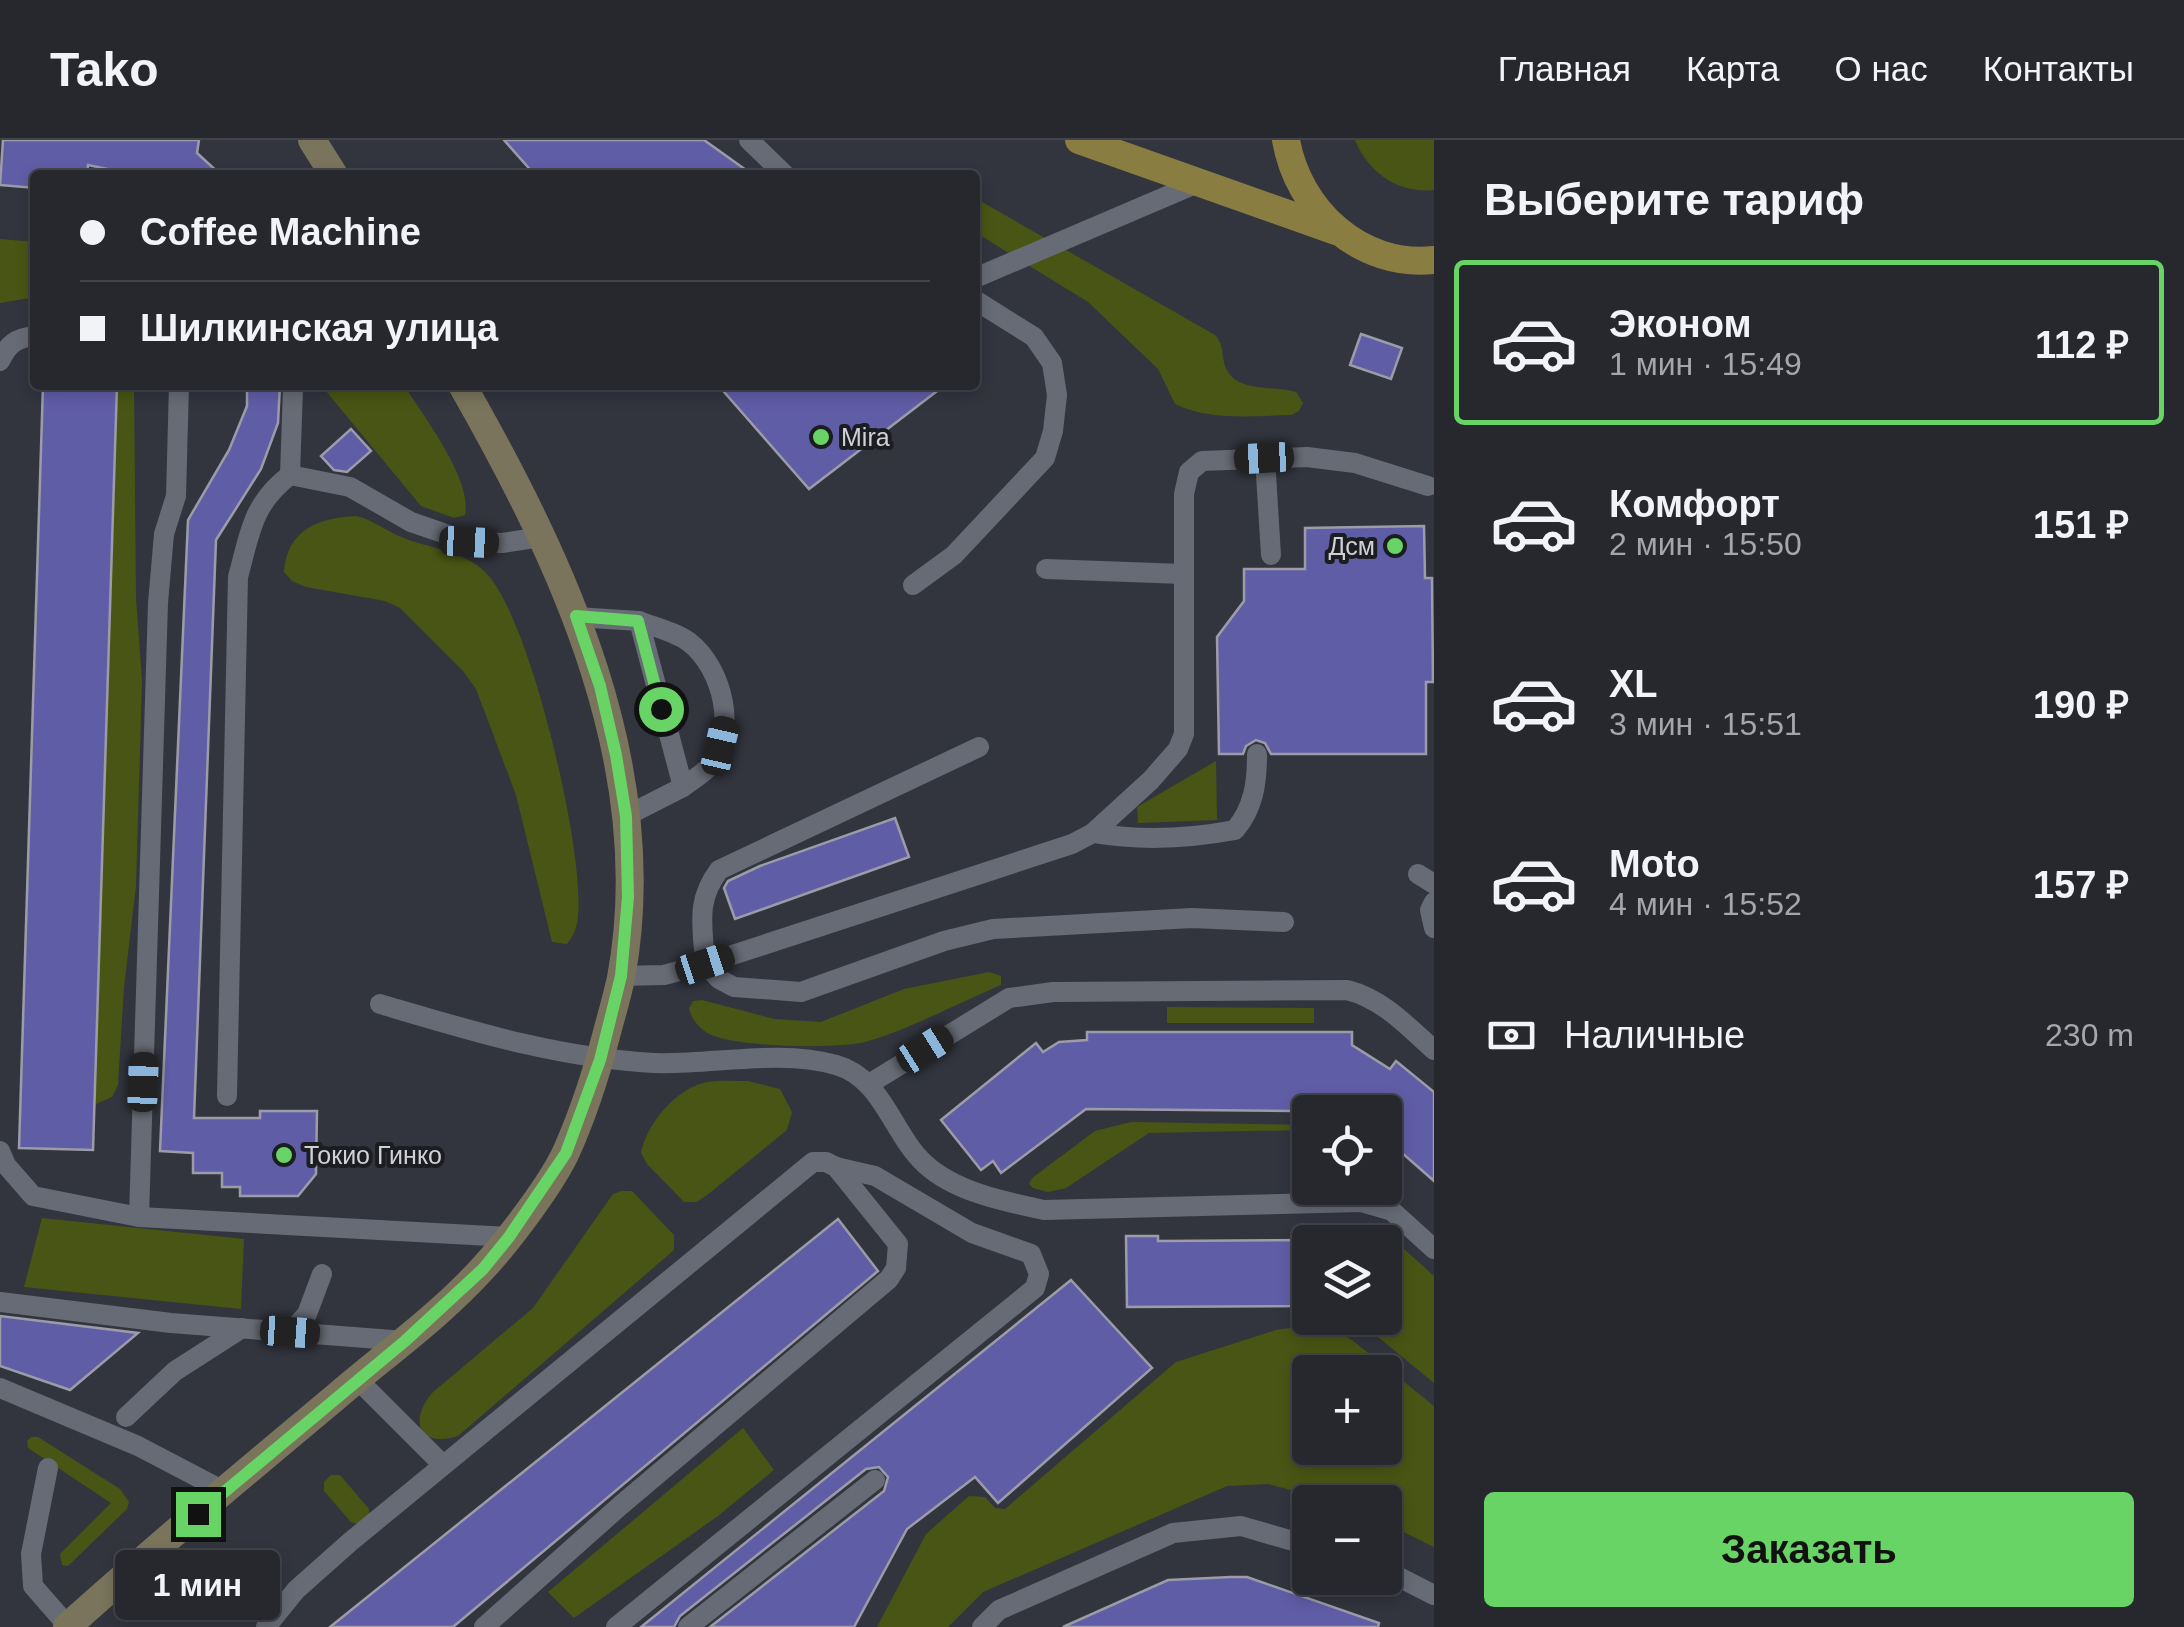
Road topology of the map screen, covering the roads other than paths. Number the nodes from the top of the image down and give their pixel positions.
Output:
1 (312, 140) edge
2 (749, 140) edge
3 (1080, 140) edge
4 (1286, 140) edge
5 (331, 170) edge
6 (781, 170) edge
7 (1200, 182) junction
8 (1336, 231) junction
9 (1434, 260) edge
10 (980, 276) edge
11 (980, 303) edge
12 (30, 337) edge
13 (0, 362) edge
14 (179, 390) edge
15 (293, 390) edge
16 (465, 390) edge
17 (1264, 458) junction
18 (290, 476) junction
19 (1428, 486) dead end
20 (541, 537) junction
21 (1271, 556) dead end
22 (1046, 570) dead end
23 (1183, 574) junction
24 (913, 585) dead end
25 (576, 616) junction
26 (638, 621) junction
27 (979, 747) dead end
28 (1256, 754) dead end
29 (683, 787) junction
30 (626, 816) junction
31 (1093, 833) junction
32 (1434, 902) edge
33 (1284, 922) dead end
34 (1434, 928) edge
35 (705, 964) junction
36 (621, 976) junction
37 (380, 1004) dead end
38 (1434, 1050) edge
39 (600, 1060) junction
40 (869, 1084) junction
41 (227, 1096) dead end
42 (0, 1151) edge
43 (836, 1167) junction
44 (139, 1217) junction
45 (509, 1237) junction
46 (1434, 1250) edge
47 (322, 1274) dead end
48 (0, 1302) edge
49 (242, 1328) junction
50 (290, 1332) junction
51 (405, 1341) junction
52 (357, 1379) junction
53 (0, 1388) edge
54 (126, 1417) dead end
55 (442, 1464) junction
56 (48, 1468) dead end
57 (876, 1480) dead end
58 (224, 1491) junction
59 (1292, 1541) edge
60 (1402, 1579) edge
61 (1434, 1595) edge
62 (68, 1627) edge
63 (266, 1627) edge
64 (484, 1627) edge
65 (616, 1627) edge
66 (688, 1627) edge
67 (982, 1627) edge

1 - 5 main road
2 - 6 lane
3 - 7 main road
4 - 8 main road
7 - 8 main road
7 - 10 lane
8 - 9 main road
11 - 24 lane
12 - 13 lane
14 - 44 lane
15 - 18 lane
16 - 20 main road
17 - 19 lane
17 - 21 lane
17 - 23 lane
18 - 20 lane
18 - 41 lane
20 - 25 main road
22 - 23 lane
23 - 31 lane
25 - 26 lane
25 - 30 main road
26 - 29 lane
26 - 29 lane
27 - 35 lane
28 - 31 lane
29 - 30 lane
30 - 36 main road
31 - 35 lane
32 - 34 lane
33 - 35 lane
35 - 36 lane
36 - 39 main road
37 - 39 lane
38 - 40 lane
39 - 40 lane
39 - 45 main road
40 - 46 lane
42 - 44 lane
43 - 55 lane
43 - 64 lane
43 - 65 lane
44 - 45 lane
45 - 51 main road
47 - 50 lane
48 - 49 lane
49 - 50 lane
49 - 54 lane
50 - 51 lane
51 - 52 main road
52 - 55 lane
52 - 58 main road
53 - 58 lane
55 - 63 lane
56 - 62 lane
57 - 66 lane
58 - 62 main road
59 - 67 lane
60 - 61 lane

